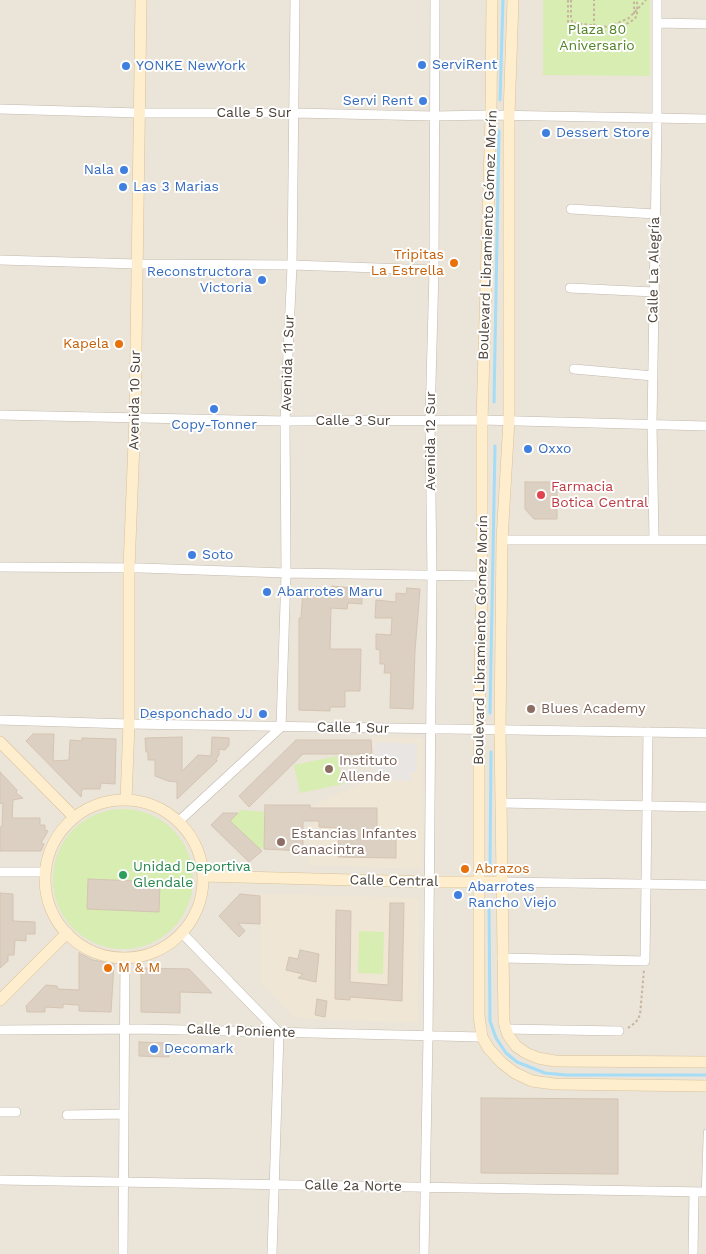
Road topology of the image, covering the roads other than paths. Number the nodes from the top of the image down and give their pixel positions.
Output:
1 (141, 0) edge
2 (295, 0) edge
3 (435, 0) edge
4 (492, 0) edge
5 (513, 0) edge
6 (657, 0) edge
7 (657, 23) junction
8 (706, 24) edge
9 (0, 109) edge
10 (294, 113) junction
11 (139, 114) junction
12 (491, 115) junction
13 (509, 115) junction
14 (434, 116) junction
15 (657, 119) junction
16 (706, 119) edge
17 (571, 209) dead end
18 (655, 214) junction
19 (0, 260) edge
20 (137, 264) junction
21 (292, 265) junction
22 (434, 270) junction
23 (570, 288) dead end
24 (654, 292) junction
25 (574, 369) dead end
26 (653, 376) junction
27 (0, 414) edge
28 (135, 417) junction
29 (482, 420) junction
30 (509, 420) junction
31 (285, 421) junction
32 (430, 421) junction
33 (652, 424) junction
34 (706, 426) edge
35 (654, 539) junction
36 (502, 540) junction
37 (706, 540) edge
38 (0, 567) edge
39 (129, 568) junction
40 (286, 573) junction
41 (432, 576) junction
42 (482, 576) junction
43 (0, 720) edge
44 (129, 724) junction
45 (280, 727) junction
46 (430, 729) junction
47 (479, 730) junction
48 (500, 730) junction
49 (648, 732) junction
50 (706, 733) edge
51 (0, 742) edge
52 (126, 800) junction
53 (501, 803) junction
54 (647, 806) junction
55 (706, 807) edge
56 (74, 818) junction
57 (178, 822) junction
58 (0, 872) edge
59 (45, 872) junction
60 (203, 876) junction
61 (428, 882) junction
62 (502, 882) junction
63 (480, 883) junction
64 (646, 884) junction
65 (706, 885) edge
66 (182, 933) junction
67 (67, 934) junction
68 (125, 958) junction
69 (502, 958) junction
70 (0, 1000) edge
71 (125, 1029) junction
72 (505, 1029) junction
73 (0, 1030) edge
74 (619, 1031) road end
75 (279, 1033) junction
76 (428, 1036) junction
77 (482, 1037) junction
78 (706, 1062) edge
79 (706, 1086) edge
80 (0, 1112) edge
81 (16, 1112) dead end
82 (67, 1114) dead end
83 (123, 1114) junction
84 (706, 1132) edge
85 (706, 1144) edge
86 (0, 1180) edge
87 (123, 1182) junction
88 (274, 1184) junction
89 (425, 1187) junction
90 (694, 1192) junction
91 (705, 1192) edge
92 (122, 1254) edge
93 (272, 1254) edge
94 (424, 1254) edge
95 (693, 1254) edge

1 - 11 main road, Avenida 10 Sur
2 - 10 street, Avenida 11 Sur
3 - 14 street, Avenida 12 Sur
4 - 12 main road, Boulevard Libramiento Gómez Morín
5 - 13 main road, Boulevard Libramiento Gómez Morín
6 - 7 street, Calle La Alegría
7 - 8 street
7 - 15 street, Calle La Alegría
9 - 11 street, Calle 5 Sur
10 - 11 street, Calle 5 Sur
10 - 14 street, Calle 5 Sur
10 - 21 street, Avenida 11 Sur
11 - 20 main road, Avenida 10 Sur
12 - 13 street, Calle 5 Sur
12 - 14 street, Calle 5 Sur
12 - 29 main road, Boulevard Libramiento Gómez Morín
13 - 15 street, Calle 5 Sur
13 - 30 main road, Boulevard Libramiento Gómez Morín
14 - 22 street, Avenida 12 Sur
15 - 16 street, Calle 5 Sur
15 - 18 street, Calle La Alegría
17 - 18 street
18 - 24 street, Calle La Alegría
19 - 20 street
20 - 21 street
20 - 28 main road, Avenida 10 Sur
21 - 22 street
21 - 31 street, Avenida 11 Sur
22 - 32 street, Avenida 12 Sur
23 - 24 street
24 - 26 street, Calle La Alegría
25 - 26 street
26 - 33 street, Calle La Alegría
27 - 28 street, Calle 3 Sur
28 - 31 street, Calle 3 Sur
28 - 39 main road, Avenida 10 Sur
29 - 30 street, Calle 3 Sur
29 - 32 street, Calle 3 Sur
29 - 42 main road, Boulevard Libramiento Gómez Morín
30 - 33 street, Calle 3 Sur
30 - 36 main road, Boulevard Libramiento Gómez Morín
31 - 32 street, Calle 3 Sur
31 - 40 street, Avenida 11 Sur
32 - 41 street, Avenida 12 Sur
33 - 34 street, Calle 3 Sur
33 - 35 street, Calle La Alegría
35 - 36 street
35 - 37 street
36 - 48 main road, Boulevard Libramiento Gómez Morín
38 - 39 street
39 - 40 street
39 - 44 main road, Avenida 10 Sur
40 - 41 street
40 - 45 street, Avenida 11 Sur
41 - 42 street
41 - 46 street, Avenida 12 Sur
42 - 47 main road, Boulevard Libramiento Gómez Morín
43 - 44 street, Calle 1 Sur
44 - 45 street, Calle 1 Sur
44 - 52 main road, Avenida 10 Sur
45 - 46 street, Calle 1 Sur
45 - 57 street
46 - 47 street, Calle 1 Sur
46 - 61 street, Avenida 12 Sur
47 - 48 street, Calle 1 Sur
47 - 63 main road, Boulevard Libramiento Gómez Morín
48 - 49 street, Calle 1 Sur
48 - 53 main road, Boulevard Libramiento Gómez Morín
49 - 50 street, Calle 1 Sur
49 - 54 street
51 - 56 main road
52 - 56 main road
52 - 57 main road
53 - 54 street
53 - 62 main road, Boulevard Libramiento Gómez Morín
54 - 55 street
54 - 64 street
56 - 59 main road
57 - 60 main road
58 - 59 street
59 - 67 main road
60 - 61 main road, Calle Central
60 - 66 main road
61 - 63 main road, Calle Central
61 - 76 street, Avenida 12 Sur
62 - 63 main road, Calle Central
62 - 64 street, Calle Central
62 - 69 main road, Boulevard Libramiento Gómez Morín
63 - 77 main road, Boulevard Libramiento Gómez Morín
64 - 65 street, Calle Central
64 - 69 street
66 - 68 main road
66 - 75 street
67 - 68 main road
67 - 70 main road
68 - 71 street
69 - 72 main road, Boulevard Libramiento Gómez Morín
71 - 73 street, Calle 1 Poniente
71 - 75 street, Calle 1 Poniente
71 - 83 street
72 - 74 street
72 - 78 main road
75 - 76 street, Calle 1 Poniente
75 - 88 street
76 - 77 street, Calle 1 Poniente
76 - 89 street, Avenida 12 Sur
77 - 79 main road, Boulevard Libramiento Gómez Morín
80 - 81 street
82 - 83 street
83 - 87 street
84 - 85 lane
85 - 91 lane
86 - 87 street, Calle 2a Norte
87 - 88 street, Calle 2a Norte
87 - 92 street
88 - 89 street, Calle 2a Norte
88 - 93 street
89 - 90 street, Calle 2a Norte
89 - 94 street, Avenida 12 Sur
90 - 91 street, Calle 2a Norte
90 - 95 street

